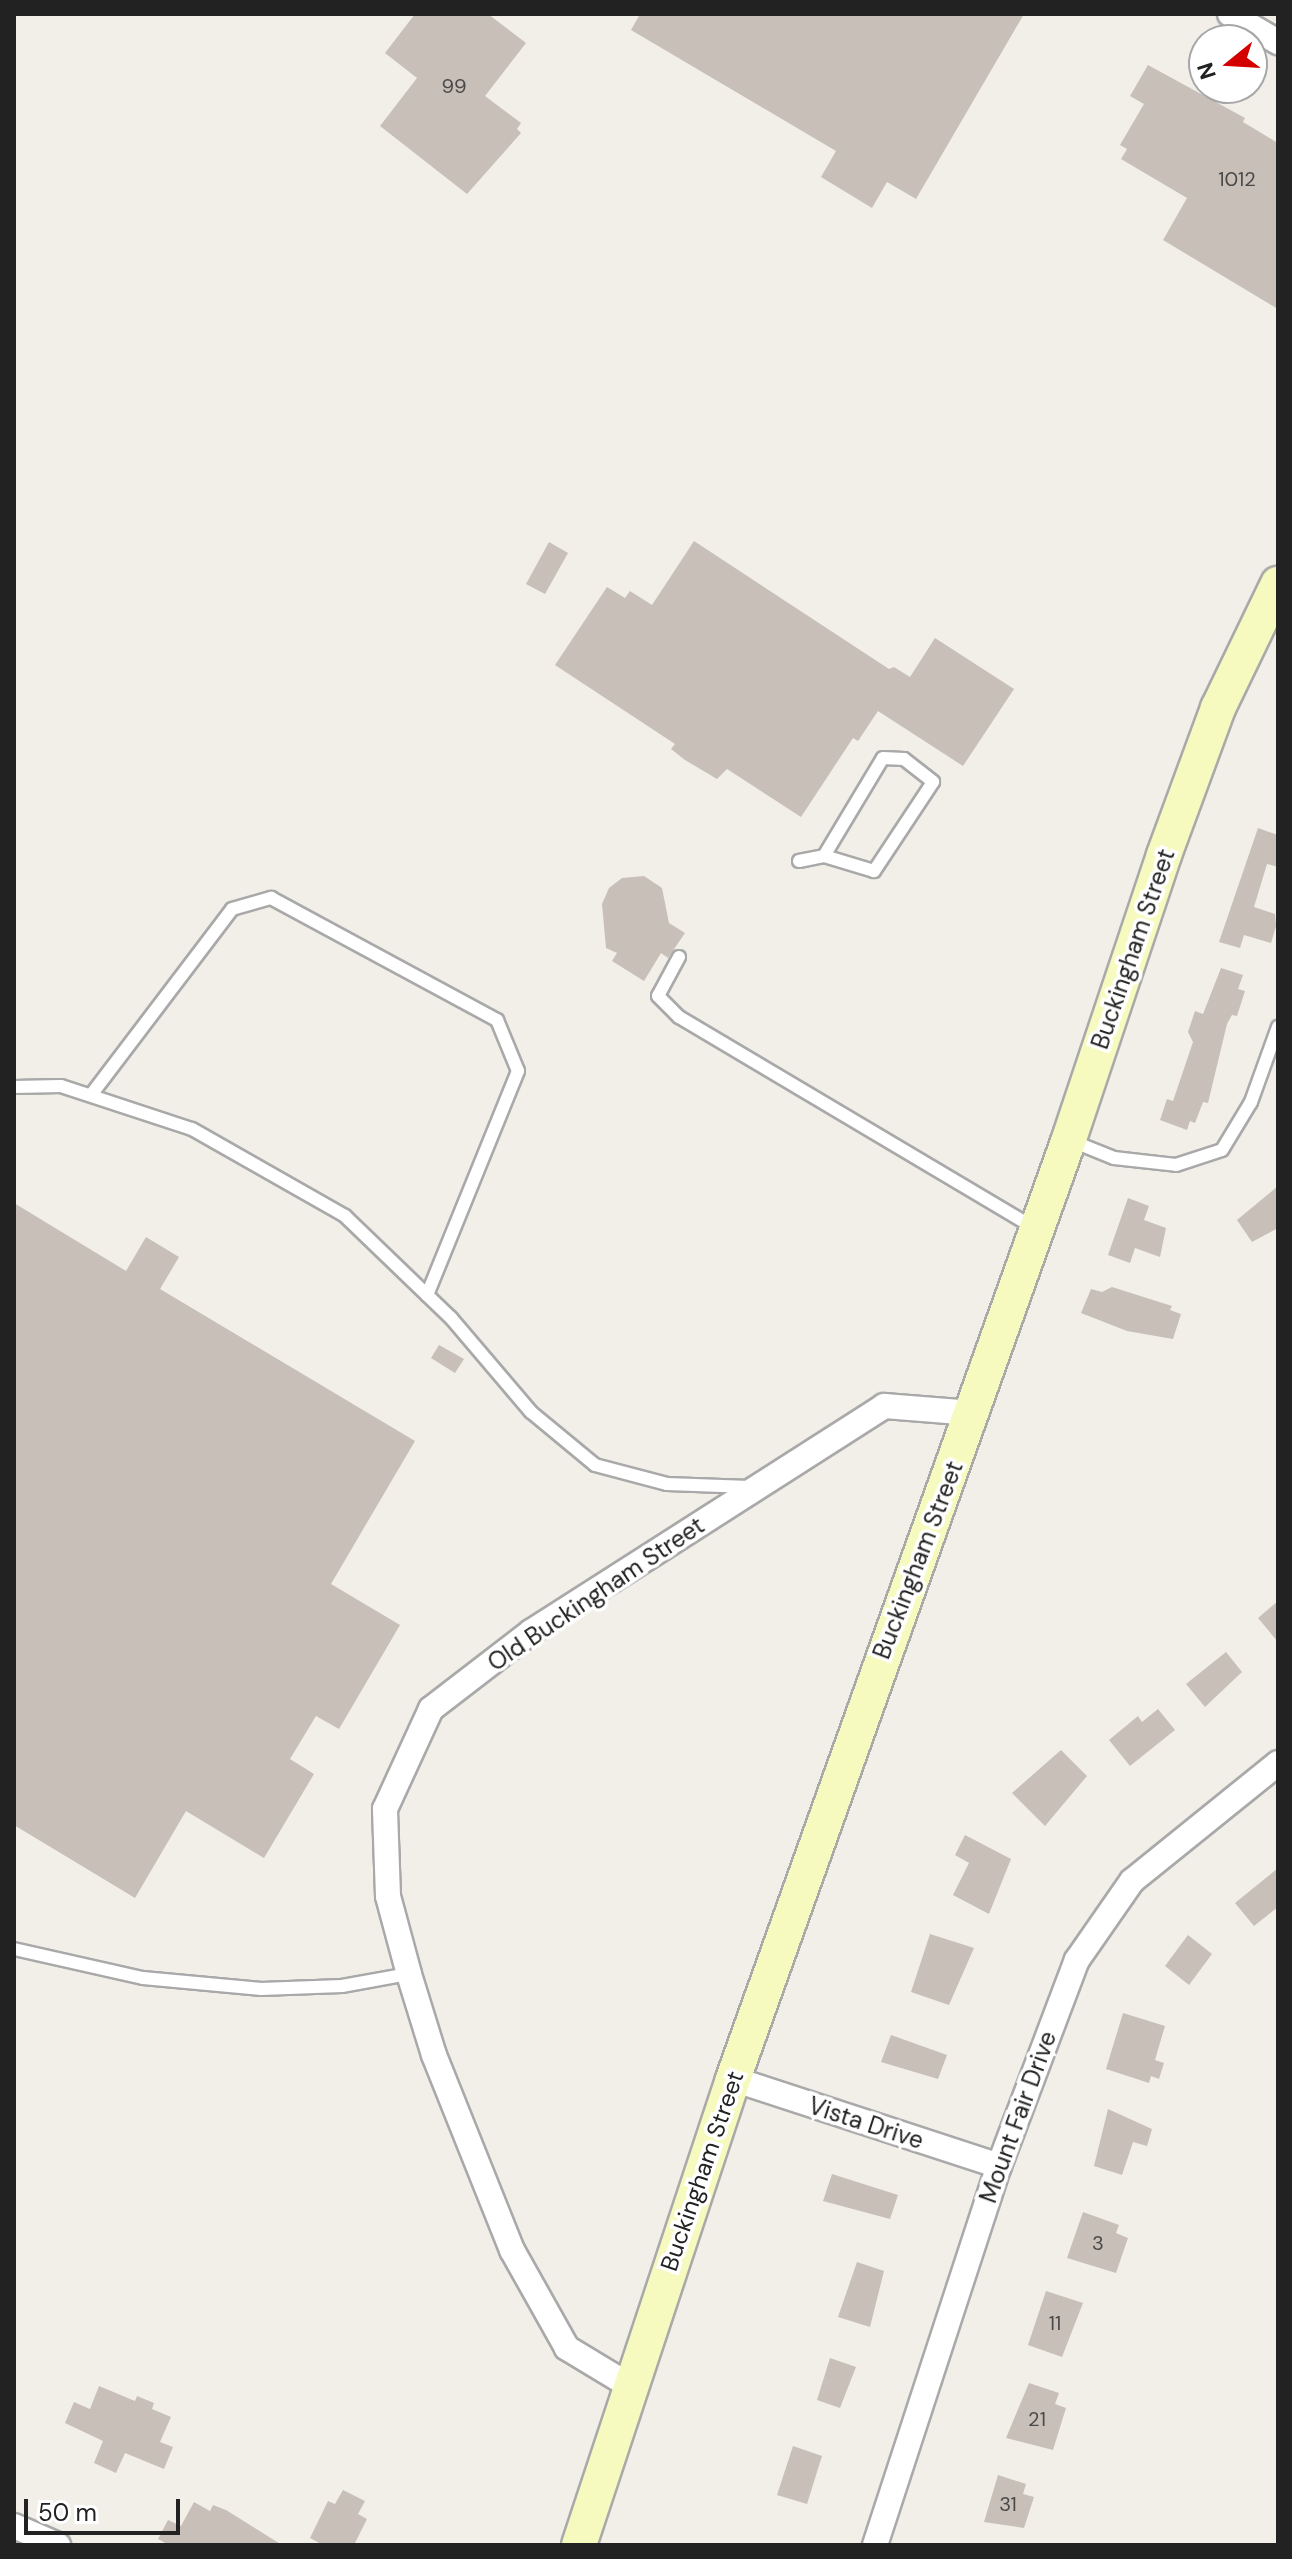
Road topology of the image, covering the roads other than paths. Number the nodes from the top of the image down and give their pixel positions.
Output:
1 (1230, 14) edge
2 (1278, 42) edge
3 (1278, 584) edge
4 (824, 856) junction
5 (799, 861) dead end
6 (679, 957) dead end
7 (1278, 1027) edge
8 (14, 1087) edge
9 (91, 1095) junction
10 (1069, 1139) junction
11 (1037, 1229) junction
12 (427, 1295) junction
13 (973, 1413) junction
14 (759, 1487) junction
15 (1278, 1763) edge
16 (14, 1949) edge
17 (409, 1974) junction
18 (733, 2079) junction
19 (999, 2166) junction
20 (630, 2386) junction
21 (14, 2526) edge
22 (57, 2545) edge
23 (579, 2545) edge
24 (875, 2545) edge

1 - 2 street
3 - 10 main road, Buckingham Street
4 - 4 lane
4 - 5 lane
6 - 11 lane
7 - 10 lane
8 - 9 lane
9 - 12 lane
9 - 12 lane
10 - 11 main road, Buckingham Street
11 - 13 main road, Buckingham Street
12 - 14 lane
13 - 14 street, Old Buckingham Street
13 - 18 main road, Buckingham Street
14 - 17 street, Old Buckingham Street
15 - 19 street, Mount Fair Drive
16 - 17 lane
17 - 20 street, Old Buckingham Street
18 - 19 street, Vista Drive
18 - 20 main road, Buckingham Street
19 - 24 street, Mount Fair Drive
20 - 23 main road, Buckingham Street
21 - 22 street

